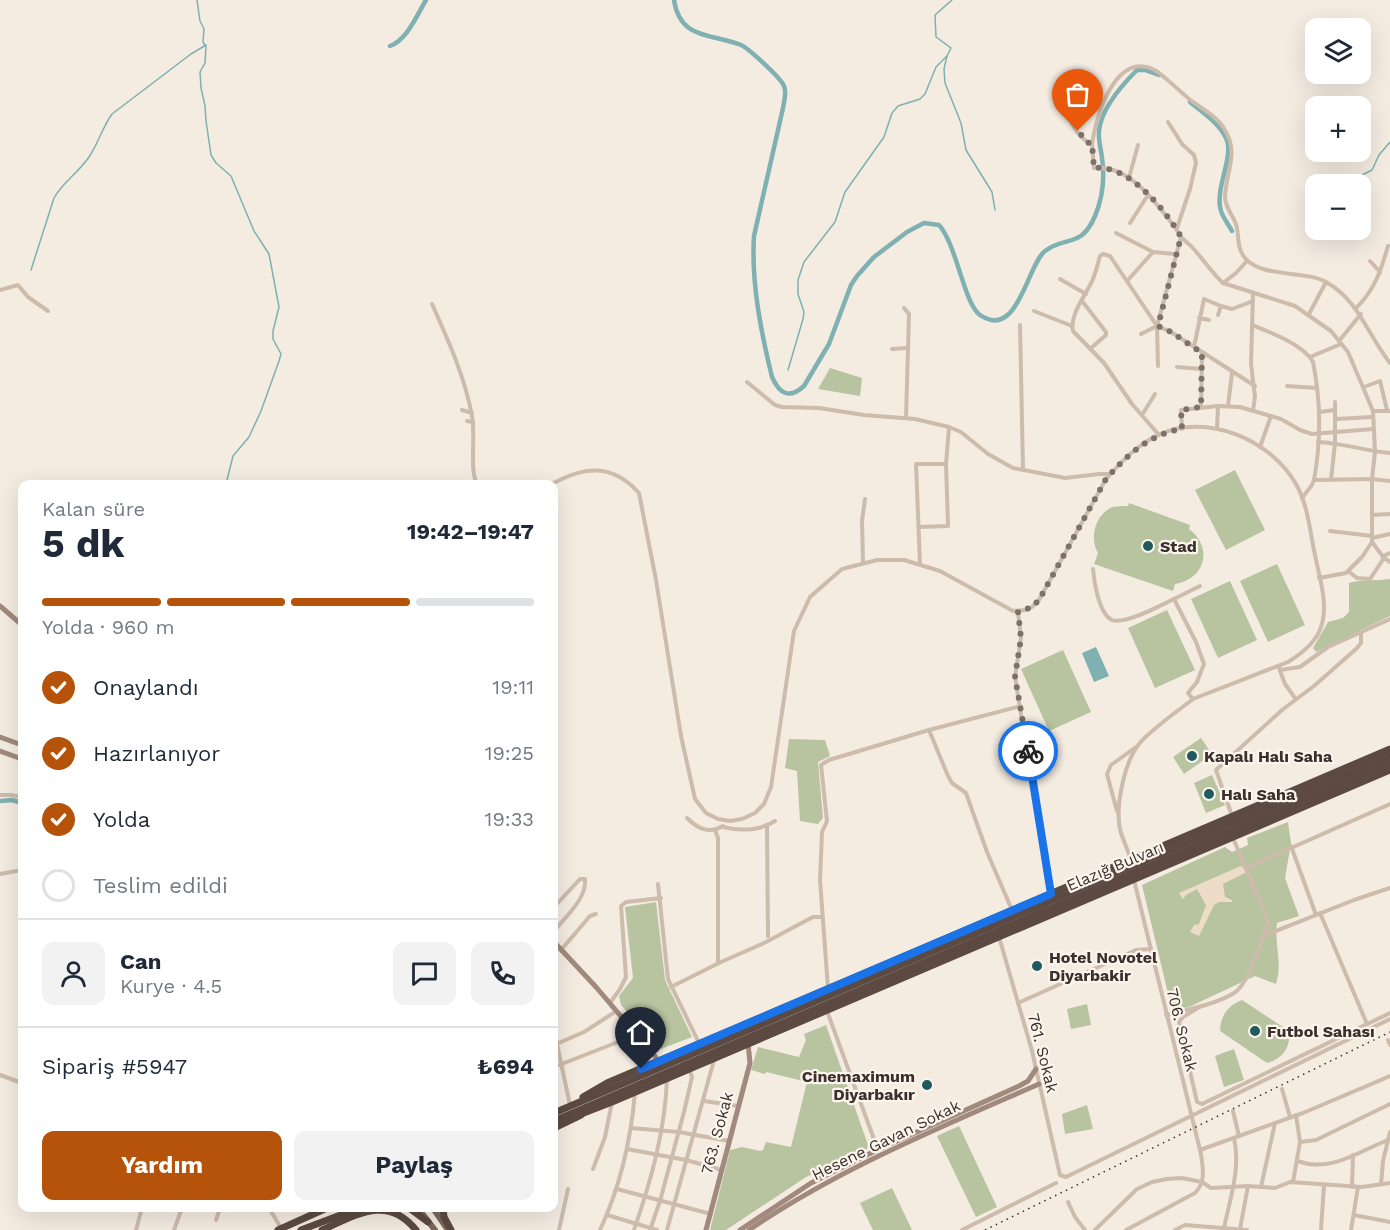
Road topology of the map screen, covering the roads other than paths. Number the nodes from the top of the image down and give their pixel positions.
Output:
1 (1060, 92) dead end
2 (1168, 122) dead end
3 (1092, 144) junction
4 (1138, 145) dead end
5 (1129, 178) junction
6 (1148, 195) junction
7 (1130, 223) dead end
8 (1176, 228) junction
9 (1116, 233) dead end
10 (1181, 237) junction
11 (1388, 246) dead end
12 (1153, 252) junction
13 (1175, 255) junction
14 (1247, 261) junction
15 (1370, 261) dead end
16 (1380, 273) junction
17 (1060, 279) dead end
18 (1128, 280) junction
19 (1326, 282) junction
20 (1223, 283) junction
21 (0, 290) edge
22 (1253, 293) junction
23 (1086, 294) junction
24 (1253, 301) junction
25 (1082, 302) junction
26 (432, 304) dead end
27 (1221, 306) junction
28 (904, 308) dead end
29 (1356, 308) junction
30 (48, 311) dead end
31 (1034, 311) dead end
32 (1309, 314) junction
33 (1361, 314) junction
34 (1218, 315) dead end
35 (1199, 318) junction
36 (1209, 320) dead end
37 (1020, 325) dead end
38 (1252, 325) junction
39 (1072, 326) junction
40 (1158, 326) junction
41 (1141, 334) dead end
42 (1340, 342) junction
43 (1194, 347) junction
44 (908, 348) junction
45 (892, 349) dead end
46 (1090, 349) junction
47 (1202, 353) junction
48 (1310, 357) junction
49 (1390, 363) edge
50 (1158, 366) dead end
51 (1177, 367) dead end
52 (1202, 369) junction
53 (1232, 373) junction
54 (747, 382) dead end
55 (1255, 386) junction
56 (1287, 386) dead end
57 (1364, 387) junction
58 (1317, 388) junction
59 (1155, 394) dead end
60 (1335, 402) dead end
61 (1218, 406) junction
62 (1228, 406) junction
63 (1201, 407) junction
64 (462, 410) dead end
65 (1253, 410) junction
66 (1335, 410) junction
67 (1389, 410) edge
68 (1373, 411) junction
69 (1319, 412) junction
70 (472, 413) junction
71 (1142, 415) junction
72 (1271, 416) junction
73 (1372, 417) junction
74 (906, 418) junction
75 (1336, 419) junction
76 (467, 421) dead end
77 (473, 422) junction
78 (949, 427) junction
79 (1182, 429) junction
80 (1217, 429) junction
81 (1373, 429) junction
82 (1336, 431) junction
83 (1319, 433) junction
84 (1159, 435) junction
85 (1318, 442) junction
86 (1335, 443) junction
87 (1260, 447) junction
88 (1375, 452) junction
89 (1390, 453) edge
90 (946, 464) junction
91 (1023, 470) junction
92 (1110, 474) junction
93 (1372, 478) junction
94 (476, 480) edge
95 (1314, 480) junction
96 (1331, 480) junction
97 (558, 481) edge
98 (1390, 481) edge
99 (1302, 498) junction
100 (865, 499) dead end
101 (1390, 514) edge
102 (1372, 515) junction
103 (919, 527) junction
104 (1330, 531) dead end
105 (1390, 534) edge
106 (1372, 539) junction
107 (1390, 553) edge
108 (1384, 557) junction
109 (863, 562) junction
110 (1390, 562) edge
111 (920, 564) junction
112 (1093, 569) dead end
113 (1348, 571) junction
114 (1319, 578) junction
115 (1200, 586) dead end
116 (1174, 599) junction
117 (0, 606) edge
118 (1018, 612) junction
119 (1390, 619) edge
120 (18, 622) edge
121 (1361, 634) junction
122 (1279, 668) junction
123 (1193, 699) junction
124 (1295, 699) junction
125 (1021, 706) junction
126 (929, 730) junction
127 (0, 737) edge
128 (18, 744) edge
129 (1137, 746) junction
130 (1390, 749) edge
131 (0, 751) edge
132 (1390, 756) edge
133 (18, 758) edge
134 (1390, 763) edge
135 (1390, 770) edge
136 (0, 795) edge
137 (18, 796) edge
138 (1390, 804) edge
139 (1233, 816) junction
140 (687, 818) dead end
141 (1118, 818) junction
142 (725, 820) junction
143 (775, 821) dead end
144 (767, 826) junction
145 (723, 827) junction
146 (715, 830) junction
147 (1233, 837) junction
148 (1291, 846) junction
149 (1132, 860) junction
150 (1246, 868) junction
151 (18, 871) edge
152 (0, 873) edge
153 (1134, 880) junction
154 (658, 884) dead end
155 (1390, 888) edge
156 (1051, 894) junction
157 (661, 898) junction
158 (558, 903) edge
159 (1012, 911) junction
160 (596, 914) dead end
161 (1318, 914) junction
162 (822, 917) junction
163 (558, 926) edge
164 (768, 936) dead end
165 (1263, 936) junction
166 (999, 937) junction
167 (558, 945) edge
168 (558, 949) edge
169 (1151, 949) junction
170 (718, 963) junction
171 (671, 987) junction
172 (828, 988) junction
173 (1018, 1003) junction
174 (609, 1004) junction
175 (1201, 1006) junction
176 (827, 1010) junction
177 (615, 1012) junction
178 (1390, 1013) edge
179 (1166, 1015) junction
180 (1390, 1019) edge
181 (1367, 1024) junction
182 (636, 1035) junction
183 (1388, 1040) dead end
184 (700, 1043) junction
185 (748, 1043) junction
186 (558, 1044) edge
187 (1390, 1045) edge
188 (558, 1053) edge
189 (715, 1058) junction
190 (658, 1061) junction
191 (562, 1064) junction
192 (558, 1066) edge
193 (689, 1069) junction
194 (1036, 1069) junction
195 (0, 1075) edge
196 (1390, 1076) edge
197 (667, 1078) junction
198 (18, 1082) edge
199 (1039, 1084) junction
200 (1282, 1089) dead end
201 (635, 1092) junction
202 (704, 1101) junction
203 (612, 1102) junction
204 (1390, 1104) edge
205 (570, 1106) junction
206 (738, 1106) junction
207 (558, 1111) edge
208 (1233, 1111) dead end
209 (586, 1112) junction
210 (1296, 1115) junction
211 (1192, 1117) junction
212 (1290, 1118) junction
213 (558, 1120) edge
214 (558, 1121) edge
215 (1275, 1122) junction
216 (558, 1126) edge
217 (631, 1128) junction
218 (661, 1131) junction
219 (679, 1132) junction
220 (1390, 1133) edge
221 (694, 1134) junction
222 (1236, 1137) junction
223 (1388, 1140) junction
224 (729, 1141) junction
225 (1300, 1142) junction
226 (1388, 1147) edge
227 (627, 1149) junction
228 (878, 1150) junction
229 (1200, 1150) junction
230 (1353, 1154) junction
231 (657, 1155) junction
232 (880, 1157) junction
233 (672, 1158) junction
234 (686, 1160) junction
235 (1297, 1161) junction
236 (593, 1169) dead end
237 (722, 1170) junction
238 (1293, 1182) junction
239 (1056, 1183) dead end
240 (1390, 1183) edge
241 (1201, 1184) junction
242 (1381, 1184) junction
243 (1324, 1185) junction
244 (1248, 1186) junction
245 (1261, 1187) junction
246 (1352, 1187) junction
247 (1358, 1187) junction
248 (1232, 1188) junction
249 (568, 1189) dead end
250 (617, 1190) junction
251 (646, 1197) junction
252 (660, 1201) junction
253 (1068, 1202) dead end
254 (674, 1204) junction
255 (141, 1212) edge
256 (181, 1212) edge
257 (219, 1212) edge
258 (271, 1212) edge
259 (318, 1212) edge
260 (348, 1212) edge
261 (370, 1212) edge
262 (388, 1212) edge
263 (414, 1212) edge
264 (421, 1212) edge
265 (436, 1212) edge
266 (443, 1212) edge
267 (711, 1214) junction
268 (607, 1215) junction
269 (1354, 1215) junction
270 (216, 1220) dead end
271 (428, 1222) junction
272 (1390, 1222) edge
273 (636, 1223) junction
274 (1224, 1228) junction
275 (280, 1229) edge
276 (650, 1229) edge
277 (1240, 1229) edge
278 (136, 1230) edge
279 (174, 1230) edge
280 (301, 1230) edge
281 (322, 1230) edge
282 (416, 1230) edge
283 (435, 1230) edge
284 (449, 1230) edge
285 (559, 1230) edge
286 (600, 1230) edge
287 (634, 1230) edge
288 (657, 1230) edge
289 (667, 1230) edge
290 (706, 1230) edge
291 (740, 1230) edge
292 (749, 1230) edge
293 (962, 1230) edge
294 (1085, 1230) edge
295 (1095, 1230) edge
296 (1126, 1230) edge
297 (1175, 1230) edge
298 (1247, 1230) edge
299 (1321, 1230) edge
300 (1351, 1230) edge

1 - 3 street
2 - 8 street
3 - 5 street
3 - 14 street
4 - 5 street
5 - 6 street
6 - 7 street
6 - 8 street
8 - 10 street
9 - 12 street
10 - 13 street
10 - 20 street
11 - 16 street
12 - 13 street
12 - 18 street
13 - 40 street
14 - 19 street
14 - 20 street
15 - 16 street
16 - 29 street
17 - 23 street
18 - 23 street
18 - 40 street
19 - 29 street
19 - 32 street
20 - 22 street
21 - 30 street
22 - 24 street
22 - 32 street
23 - 25 street
24 - 27 street
24 - 38 street
25 - 39 street
25 - 46 street
26 - 70 street
27 - 34 street
27 - 35 street
28 - 44 street
29 - 33 street
31 - 39 street
32 - 42 street
33 - 42 street
33 - 49 street
35 - 36 street
35 - 43 street
37 - 91 street
38 - 48 street
38 - 55 street
39 - 46 street
40 - 41 street
40 - 43 street
40 - 50 street
42 - 48 street
42 - 57 street
43 - 47 street
44 - 45 street
44 - 74 street
46 - 71 street
47 - 52 street
47 - 53 street
48 - 58 street
51 - 52 street
52 - 63 street
53 - 55 street
53 - 62 street
54 - 74 street
55 - 65 street
56 - 58 street
57 - 67 street
57 - 68 street
58 - 69 street
59 - 71 street
60 - 66 street
61 - 62 street
61 - 63 street
61 - 80 street
62 - 65 street
63 - 79 street
64 - 70 street
65 - 72 street
66 - 69 street
66 - 75 street
67 - 68 street
68 - 73 street
69 - 83 street
70 - 77 street
71 - 84 street
72 - 83 street
72 - 87 street
73 - 75 street
73 - 81 street
74 - 78 street
75 - 82 street
76 - 77 street
77 - 94 street
78 - 90 street
78 - 91 street
79 - 80 street
79 - 84 street
80 - 87 street
81 - 82 street
81 - 88 street
82 - 83 street
82 - 86 street
83 - 85 street
84 - 92 street
85 - 86 street
85 - 95 street
86 - 88 street
86 - 96 street
87 - 99 street
88 - 89 street
88 - 93 street
90 - 103 street
90 - 103 street
91 - 92 street
92 - 118 street
93 - 96 street
93 - 98 street
93 - 102 street
95 - 96 street
95 - 99 street
97 - 142 street
99 - 114 street
100 - 109 street
101 - 102 street
102 - 106 street
103 - 111 street
104 - 106 street
105 - 106 street
106 - 108 street
106 - 113 street
107 - 108 street
108 - 110 street
108 - 113 street
109 - 111 street
109 - 142 street
111 - 118 street
112 - 116 street
113 - 114 street
114 - 122 street
115 - 116 street
116 - 123 street
117 - 120 street
118 - 125 street
119 - 121 street
121 - 122 street
121 - 124 street
122 - 123 street
122 - 124 street
123 - 129 street
124 - 139 street
125 - 126 street
125 - 156 street
126 - 159 street
126 - 162 street
127 - 128 street
129 - 141 street
129 - 141 street
130 - 139 highway
131 - 133 street
132 - 205 highway, Elazığ Bulvarı
134 - 213 highway, Elazığ Bulvarı
135 - 147 highway
136 - 137 street
138 - 148 street
139 - 149 highway
140 - 146 street
141 - 149 street
142 - 145 street
143 - 144 street
144 - 145 street
144 - 164 street
145 - 146 street
146 - 170 street
147 - 150 street
147 - 153 highway
148 - 150 street
148 - 161 street
149 - 156 highway
150 - 165 street
151 - 152 street
153 - 166 highway
153 - 169 street, 706. Sokak
154 - 157 street
155 - 161 street
156 - 159 highway
157 - 171 street
157 - 174 street
158 - 163 street
159 - 172 highway
160 - 167 street
161 - 165 street
161 - 181 street
162 - 170 street
162 - 172 street
165 - 175 street
166 - 173 street, 761. Sokak
166 - 176 highway
168 - 174 street
169 - 173 street
169 - 179 street, 706. Sokak
170 - 171 street
171 - 184 street
172 - 184 highway
173 - 194 street, 761. Sokak
174 - 177 street
175 - 179 street
175 - 181 street
176 - 185 highway
176 - 228 street
177 - 182 street
177 - 186 street
178 - 181 street
179 - 211 street, 706. Sokak
180 - 211 street
182 - 190 street
182 - 191 street
183 - 187 street
184 - 190 highway
185 - 189 highway
185 - 206 street, 763. Sokak
188 - 191 street
189 - 193 highway
189 - 202 street
190 - 205 highway
191 - 192 street
191 - 205 street
193 - 197 highway
193 - 219 street
194 - 199 street, 761. Sokak
194 - 228 street
195 - 198 street
196 - 210 street
197 - 201 highway
197 - 218 street
199 - 211 street, 761. Sokak
199 - 232 street, Hesene Gavan Sokak
200 - 212 street
201 - 203 highway
201 - 217 street
202 - 206 street
202 - 221 street
203 - 209 highway
203 - 236 street
204 - 225 street
205 - 207 highway, Elazığ Bulvarı
206 - 224 street, 763. Sokak
208 - 222 street
209 - 214 highway
209 - 216 highway
210 - 212 street
210 - 225 street
211 - 229 street, 706. Sokak
212 - 215 street
215 - 222 street
215 - 245 street
217 - 218 street
217 - 227 street
218 - 219 street
218 - 231 street
219 - 221 street
219 - 233 street
220 - 223 street
221 - 224 street
221 - 234 street
222 - 229 street
222 - 248 street
223 - 226 street
223 - 230 street
224 - 237 street, 763. Sokak
225 - 235 street
226 - 242 street
227 - 231 street
227 - 250 street
228 - 232 street
228 - 291 street
229 - 241 street, 706. Sokak
230 - 235 street
230 - 246 street
231 - 233 street
231 - 251 street
232 - 292 street, Hesene Gavan Sokak
233 - 234 street
233 - 252 street
234 - 237 street
234 - 254 street
235 - 238 street
237 - 267 street, 763. Sokak
238 - 243 street
238 - 245 street
239 - 293 street
240 - 242 street
241 - 248 street
241 - 295 street
241 - 296 street
242 - 247 street
243 - 246 street
243 - 299 street
244 - 245 street
244 - 248 street
244 - 277 street
246 - 247 street
247 - 269 street
248 - 274 street
249 - 285 street
250 - 251 street
250 - 268 street
251 - 252 street
251 - 273 street
252 - 254 street
252 - 276 street
253 - 294 street
254 - 267 street
254 - 289 street
255 - 278 street
256 - 279 street
257 - 270 street
258 - 275 street
259 - 275 highway
260 - 280 highway
261 - 281 highway
262 - 282 highway
263 - 271 highway
264 - 271 main road
265 - 284 main road
266 - 284 highway
267 - 290 street, 763. Sokak
268 - 273 street
268 - 286 street
269 - 272 street
269 - 300 street
271 - 283 main road
273 - 276 street
273 - 287 street
274 - 277 street
274 - 297 street
276 - 288 street
277 - 298 street

